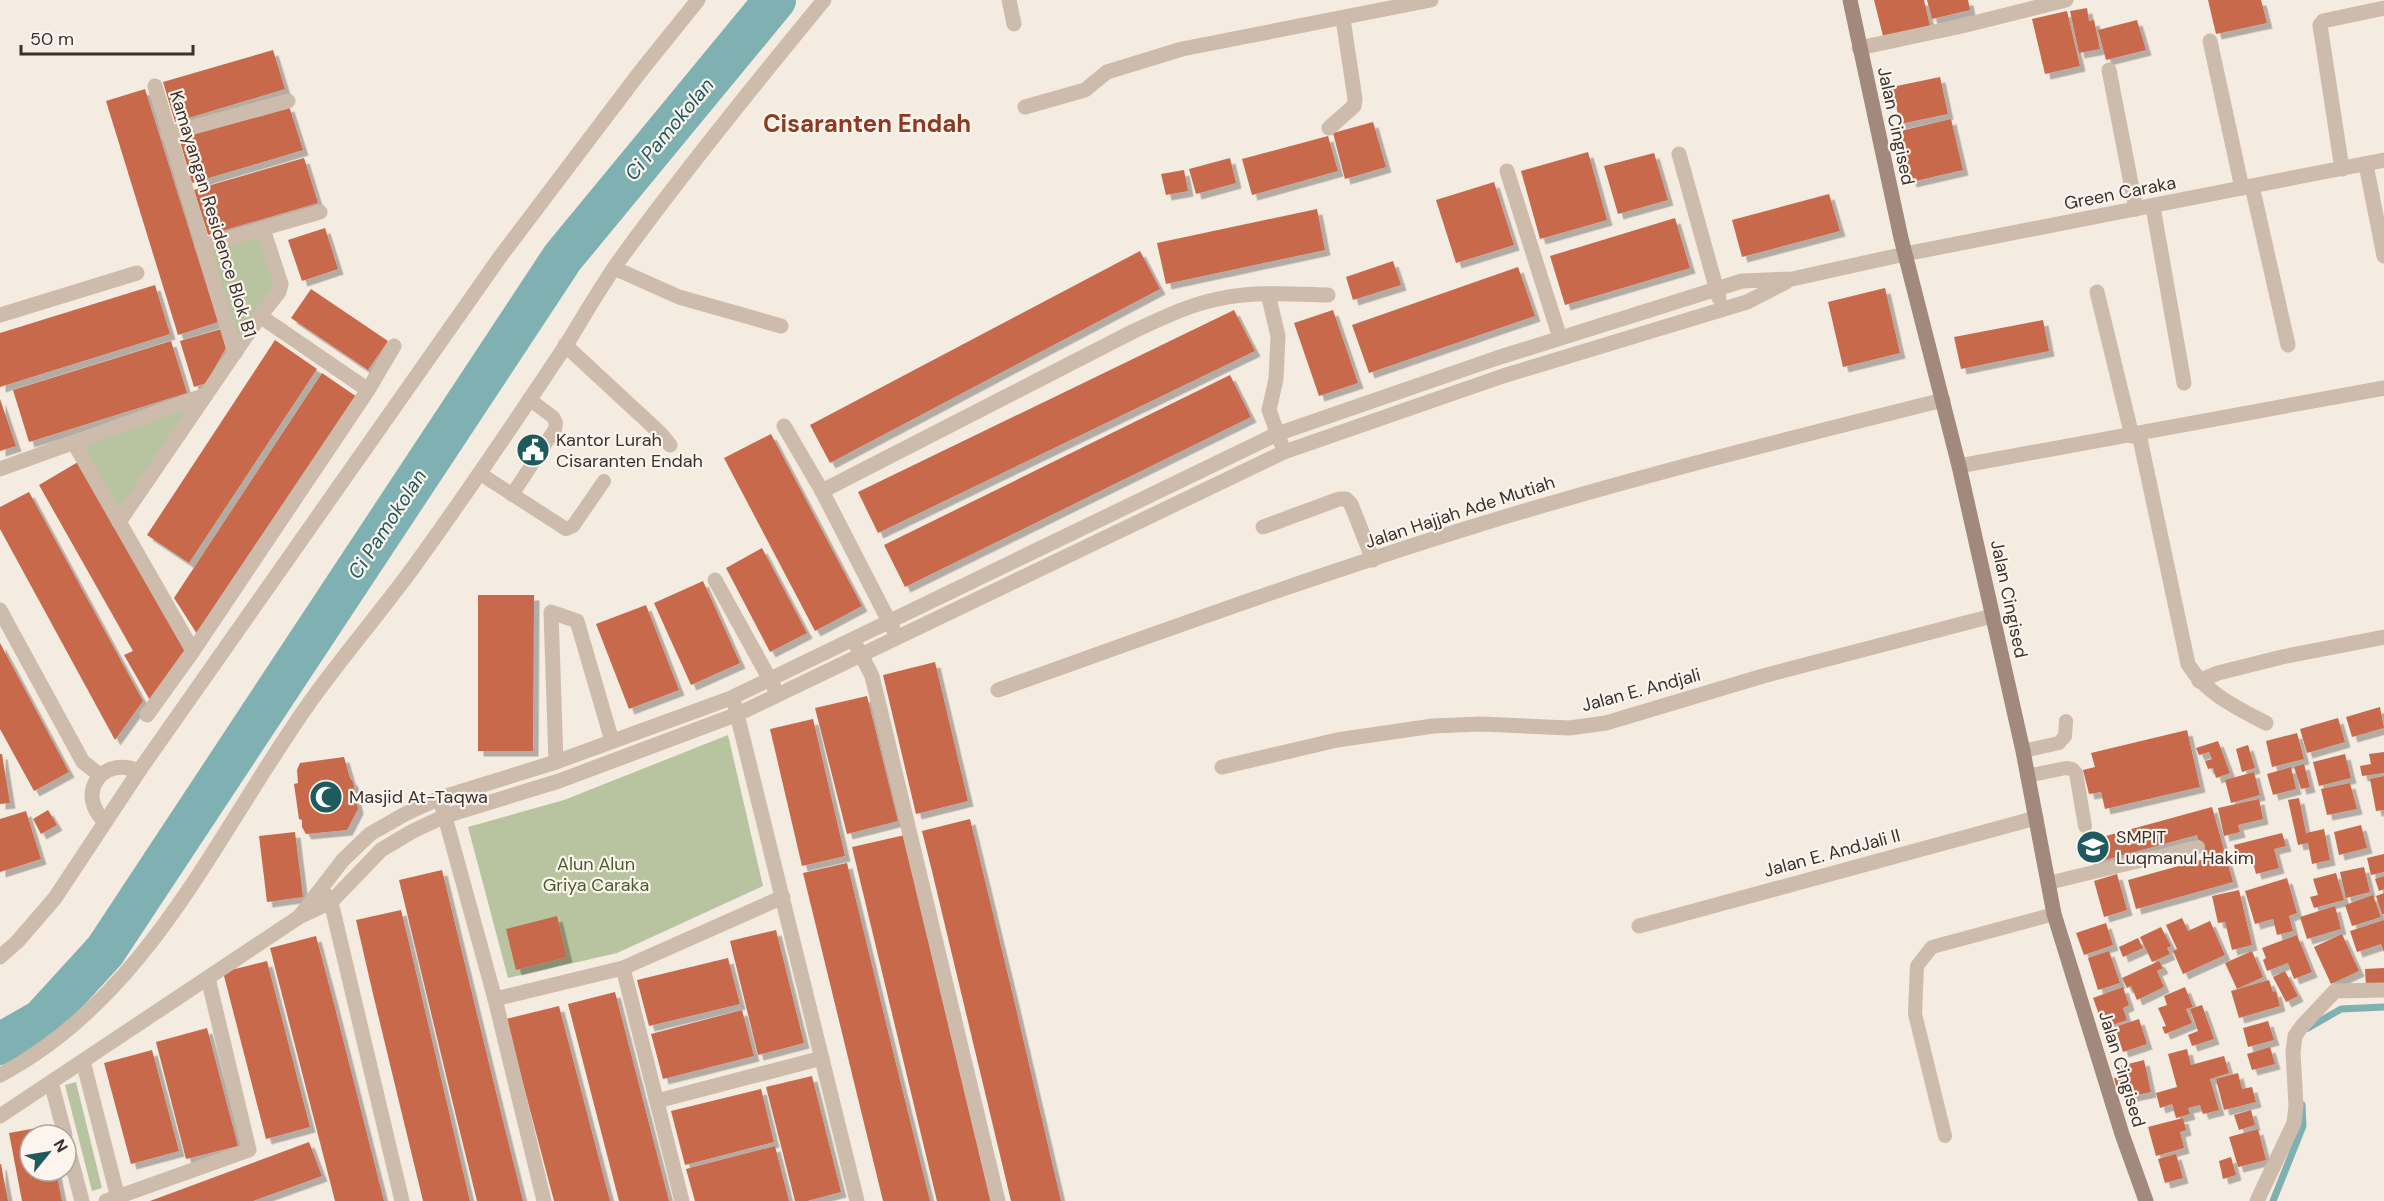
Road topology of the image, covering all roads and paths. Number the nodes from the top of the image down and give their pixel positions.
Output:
1 (698, 0) edge
2 (824, 0) edge
3 (1009, 0) edge
4 (1431, 0) edge
5 (1850, 0) edge
6 (2066, 0) edge
7 (2384, 8) edge
8 (1343, 19) junction
9 (1014, 24) dead end
10 (2210, 41) dead end
11 (1859, 48) junction
12 (2109, 70) dead end
13 (155, 86) dead end
14 (288, 101) dead end
15 (1025, 107) dead end
16 (1329, 128) dead end
17 (168, 134) junction
18 (1679, 154) dead end
19 (2384, 160) edge
20 (2366, 165) junction
21 (2342, 170) junction
22 (1507, 171) dead end
23 (2247, 187) junction
24 (2153, 207) junction
25 (2136, 209) junction
26 (320, 212) dead end
27 (263, 229) junction
28 (202, 246) junction
29 (1905, 254) junction
30 (2384, 256) edge
31 (614, 268) junction
32 (137, 273) dead end
33 (1792, 279) junction
34 (1723, 286) junction
35 (2097, 292) dead end
36 (1268, 294) junction
37 (1328, 295) dead end
38 (1729, 307) junction
39 (0, 315) edge
40 (260, 316) junction
41 (781, 326) dead end
42 (1560, 338) junction
43 (565, 345) junction
44 (2288, 345) dead end
45 (394, 346) dead end
46 (235, 353) junction
47 (1497, 358) junction
48 (1503, 376) junction
49 (2184, 383) dead end
50 (2384, 388) edge
51 (368, 390) junction
52 (205, 395) junction
53 (529, 399) junction
54 (1943, 400) junction
55 (784, 426) dead end
56 (1277, 434) junction
57 (2135, 435) junction
58 (74, 442) junction
59 (670, 445) dead end
60 (1284, 452) junction
61 (1959, 466) junction
62 (0, 469) edge
63 (479, 473) junction
64 (604, 481) dead end
65 (822, 491) junction
66 (512, 495) junction
67 (119, 522) junction
68 (1263, 527) dead end
69 (1373, 560) junction
70 (715, 580) dead end
71 (0, 610) edge
72 (1992, 616) junction
73 (889, 621) junction
74 (2384, 637) edge
75 (853, 638) junction
76 (897, 638) junction
77 (193, 651) junction
78 (861, 655) junction
79 (769, 679) junction
80 (2199, 681) junction
81 (998, 690) dead end
82 (778, 695) junction
83 (731, 698) junction
84 (738, 714) junction
85 (147, 715) dead end
86 (2066, 721) dead end
87 (2266, 723) dead end
88 (612, 741) junction
89 (2023, 752) junction
90 (556, 762) junction
91 (1222, 767) dead end
92 (139, 771) junction
93 (100, 776) junction
94 (2027, 776) junction
95 (440, 798) junction
96 (445, 816) junction
97 (2036, 818) junction
98 (105, 822) junction
99 (2085, 826) dead end
100 (2198, 847) dead end
101 (2048, 883) junction
102 (320, 888) junction
103 (783, 897) junction
104 (331, 902) junction
105 (2054, 914) junction
106 (299, 917) junction
107 (1639, 926) dead end
108 (0, 957) edge
109 (623, 968) junction
110 (208, 978) junction
111 (2384, 990) edge
112 (495, 999) junction
113 (822, 1058) junction
114 (83, 1061) junction
115 (0, 1075) edge
116 (51, 1082) junction
117 (657, 1101) junction
118 (0, 1116) edge
119 (61, 1123) edge
120 (1945, 1136) dead end
121 (77, 1183) edge
122 (112, 1200) edge
123 (853, 1200) edge
124 (82, 1201) edge
125 (402, 1201) edge
126 (544, 1201) edge
127 (682, 1201) edge
128 (998, 1201) edge
129 (2146, 1201) edge
130 (2258, 1201) edge

1 - 92 street
2 - 31 street
3 - 9 street
4 - 8 street
5 - 11 main road, Jalan Cingised
6 - 11 street
7 - 21 street
8 - 15 street
8 - 16 street
10 - 23 street
11 - 29 main road, Jalan Cingised
12 - 25 street
13 - 17 street, Kamayangan Residence Blok B1
14 - 17 street
17 - 28 street, Kamayangan Residence Blok B1
18 - 34 street
19 - 20 street, Green Caraka
20 - 21 street, Green Caraka
20 - 30 street
21 - 23 street, Green Caraka
22 - 42 street
23 - 24 street, Green Caraka
23 - 44 street
24 - 25 street, Green Caraka
24 - 49 street
25 - 29 street, Green Caraka
26 - 27 street
27 - 28 street
27 - 40 street
28 - 46 street, Kamayangan Residence Blok B1
29 - 33 street, Green Caraka
29 - 54 main road, Jalan Cingised
31 - 41 street
31 - 43 street
32 - 39 street
33 - 34 street
33 - 38 street
34 - 38 street
34 - 42 street
35 - 57 street
36 - 37 street
36 - 56 street
36 - 65 street
38 - 48 street
40 - 46 street
40 - 51 street
42 - 47 street
43 - 53 street
43 - 59 street
45 - 51 street
46 - 52 street
47 - 48 street
47 - 56 street
48 - 60 street
50 - 57 street
51 - 77 street
52 - 58 street
52 - 67 street
53 - 63 street
53 - 66 lane
54 - 61 main road, Jalan Cingised
54 - 69 street, Jalan Hajjah Ade Mutiah
55 - 65 street
56 - 60 street
56 - 73 street
57 - 61 street
57 - 80 street
58 - 62 street
58 - 67 street
60 - 76 street
61 - 72 main road, Jalan Cingised
63 - 66 lane
63 - 115 street
64 - 66 lane
65 - 73 street
67 - 77 street
68 - 69 street
69 - 81 street, Jalan Hajjah Ade Mutiah
70 - 79 street
71 - 93 street
72 - 89 main road, Jalan Cingised
72 - 91 street, Jalan E. Andjali
73 - 75 street
73 - 76 street
74 - 80 street
75 - 78 street
75 - 79 street
76 - 78 street
77 - 85 street
78 - 82 street
78 - 128 street
79 - 82 street
79 - 83 street
80 - 87 street
82 - 84 street
83 - 84 street
83 - 88 street
84 - 96 street
84 - 103 street
86 - 89 lane
88 - 90 street
88 - 90 street
89 - 94 main road, Jalan Cingised
90 - 95 street
92 - 93 street
92 - 98 street
93 - 98 street
94 - 97 main road, Jalan Cingised
94 - 99 lane
95 - 96 street
95 - 102 street
96 - 104 street
96 - 112 street
97 - 101 main road, Jalan Cingised
97 - 107 street, Jalan E. AndJali II
98 - 108 street
100 - 101 lane
101 - 105 main road, Jalan Cingised
102 - 104 street
102 - 106 street
103 - 109 street
103 - 113 street
104 - 106 street
104 - 125 street
105 - 120 lane
105 - 129 main road, Jalan Cingised
106 - 110 street
109 - 112 street
109 - 117 street
110 - 114 street
110 - 122 street
111 - 130 street
112 - 126 street
113 - 117 street
113 - 123 street
114 - 116 street
114 - 122 street
116 - 118 street
116 - 119 street
117 - 127 street
121 - 124 street

